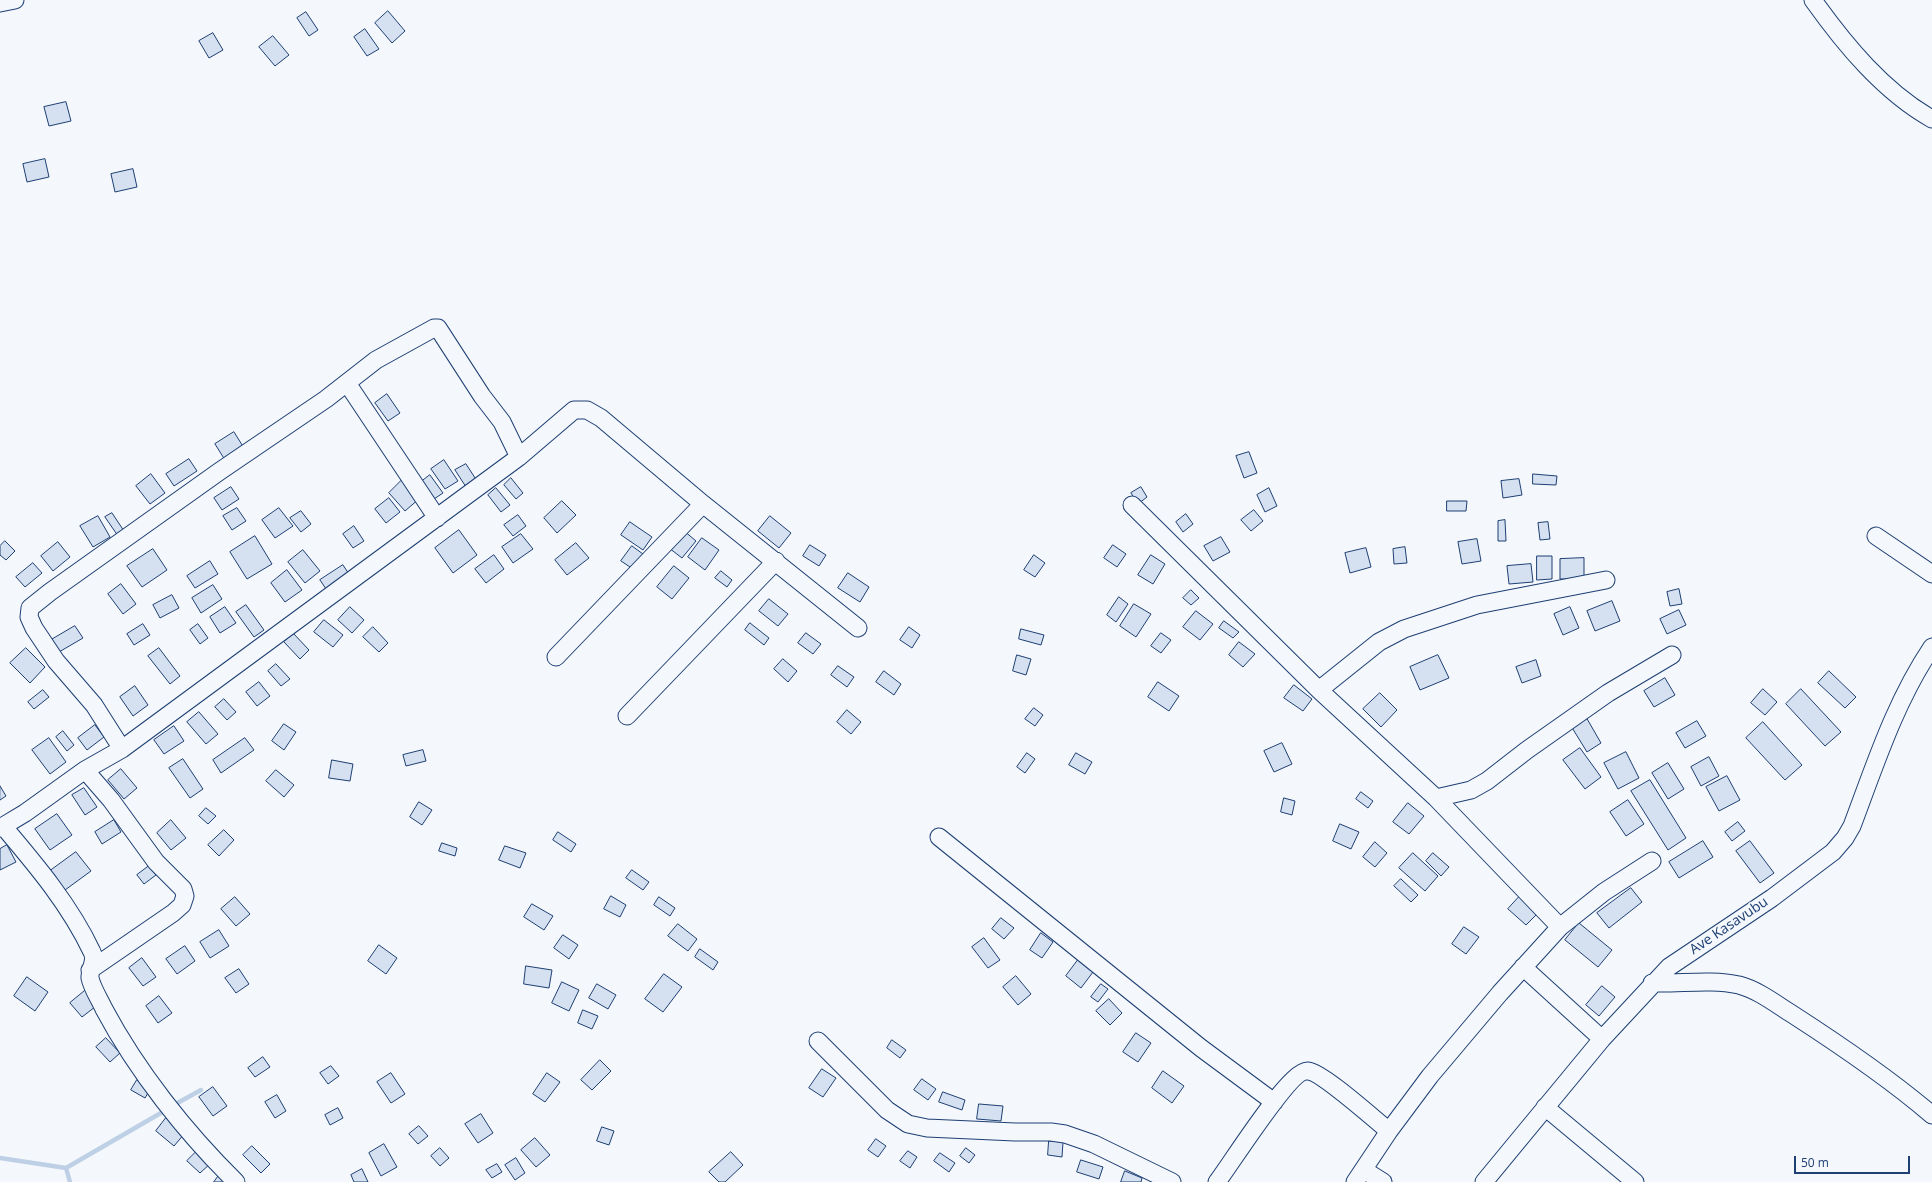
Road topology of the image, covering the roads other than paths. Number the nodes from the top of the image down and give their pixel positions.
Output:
1 (15, 0) edge
2 (1813, 0) edge
3 (0, 3) edge
4 (1932, 119) edge
5 (347, 383) junction
6 (519, 457) junction
7 (703, 504) junction
8 (1132, 505) dead end
9 (437, 518) junction
10 (1876, 536) dead end
11 (776, 561) junction
12 (1932, 574) edge
13 (1606, 580) dead end
14 (858, 628) dead end
15 (1932, 648) edge
16 (1672, 655) dead end
17 (556, 657) dead end
18 (1318, 690) junction
19 (627, 716) dead end
20 (122, 749) junction
21 (85, 770) junction
22 (1436, 798) junction
23 (2, 827) edge
24 (939, 837) dead end
25 (1652, 862) dead end
26 (1560, 927) junction
27 (1523, 967) junction
28 (90, 970) junction
29 (1652, 983) junction
30 (1602, 1039) junction
31 (818, 1041) dead end
32 (1274, 1102) junction
33 (1545, 1107) junction
34 (1932, 1115) edge
35 (1389, 1131) junction
36 (1359, 1176) edge
37 (236, 1182) edge
38 (1172, 1182) edge
39 (1217, 1182) edge
40 (1383, 1182) edge
41 (1484, 1182) edge
42 (1635, 1182) edge

1 - 3 street
2 - 4 street
5 - 6 street
5 - 9 street
5 - 20 street
6 - 7 street
6 - 9 street
7 - 11 street
7 - 17 street
8 - 18 street
9 - 20 street
10 - 12 street
11 - 14 street
11 - 19 street
13 - 18 street
15 - 29 street, Ave Kasavubu
16 - 22 street
18 - 22 street
20 - 21 street
21 - 23 street
21 - 28 street
22 - 26 street
23 - 28 street
24 - 32 street
25 - 26 street
26 - 27 street
27 - 30 street
27 - 35 street
28 - 37 street
29 - 30 street, Ave Kasavubu
29 - 34 street
30 - 33 street, Ave Kasavubu
31 - 38 street
32 - 35 street
32 - 39 street
33 - 41 street, Ave Kasavubu
33 - 42 street
35 - 36 street
36 - 40 street

